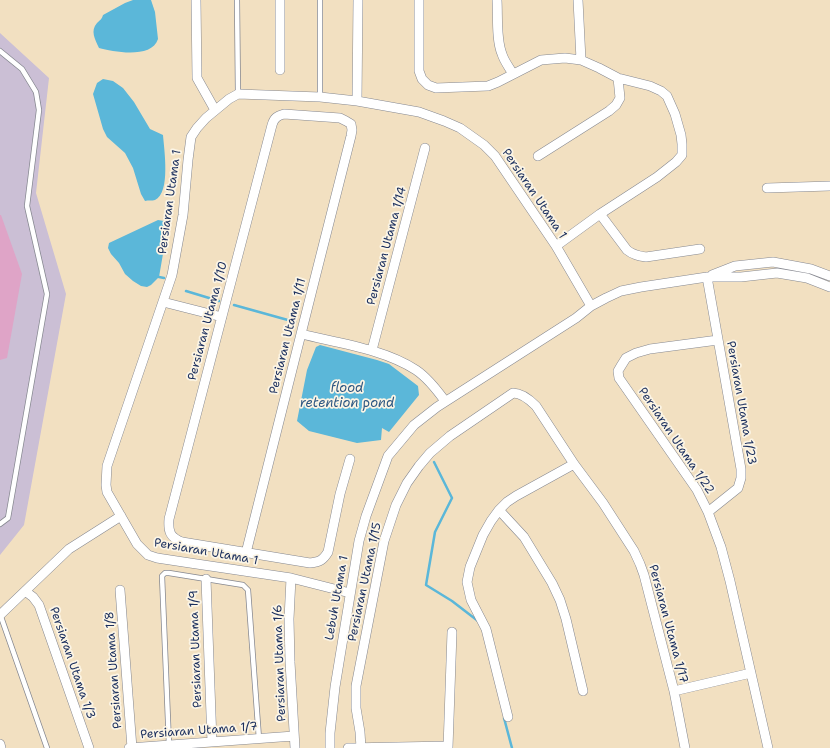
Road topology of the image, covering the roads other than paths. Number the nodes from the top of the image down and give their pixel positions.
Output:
1 (196, 0) edge
2 (237, 0) edge
3 (280, 0) edge
4 (320, 0) edge
5 (358, 0) edge
6 (419, 0) edge
7 (497, 0) edge
8 (578, 0) edge
9 (0, 51) edge
10 (581, 60) junction
11 (280, 70) dead end
12 (513, 74) junction
13 (618, 78) junction
14 (238, 94) junction
15 (320, 97) junction
16 (357, 101) junction
17 (215, 110) junction
18 (351, 124) joint
19 (425, 148) dead end
20 (538, 156) dead end
21 (830, 186) edge
22 (767, 188) dead end
23 (600, 214) junction
24 (556, 246) junction
25 (700, 249) dead end
26 (830, 276) edge
27 (708, 277) junction
28 (830, 286) edge
29 (163, 302) junction
30 (591, 306) junction
31 (222, 317) junction
32 (301, 334) junction
33 (718, 340) junction
34 (372, 350) junction
35 (527, 398) joint
36 (445, 401) junction
37 (350, 459) dead end
38 (574, 464) junction
39 (499, 510) junction
40 (708, 512) junction
41 (121, 516) junction
42 (0, 524) edge
43 (246, 553) junction
44 (291, 578) junction
45 (206, 579) junction
46 (120, 590) dead end
47 (25, 591) junction
48 (350, 593) junction
49 (0, 615) edge
50 (452, 632) dead end
51 (751, 673) junction
52 (583, 691) dead end
53 (674, 691) junction
54 (508, 716) dead end
55 (294, 736) junction
56 (259, 739) junction
57 (212, 742) junction
58 (0, 744) edge
59 (169, 745) junction
60 (448, 747) edge
61 (2, 748) edge
62 (47, 748) edge
63 (89, 748) edge
64 (131, 748) edge
65 (295, 748) edge
66 (330, 748) edge
67 (348, 748) edge
68 (361, 748) edge
69 (685, 748) edge
70 (768, 748) edge

1 - 17 street
2 - 14 lane
3 - 11 street
4 - 15 lane
5 - 16 street
6 - 12 street
7 - 12 street
8 - 10 street
9 - 42 lane
10 - 12 street
10 - 13 street
13 - 20 street
13 - 23 street
14 - 15 street, Persiaran Utama 1
14 - 17 street, Persiaran Utama 1
15 - 16 street, Persiaran Utama 1
16 - 24 street, Persiaran Utama 1
17 - 29 street, Persiaran Utama 1
18 - 31 street, Persiaran Utama 1/10
18 - 32 street, Persiaran Utama 1/11
19 - 34 street, Persiaran Utama 1/14
21 - 22 street
23 - 24 street
23 - 25 street
24 - 30 street, Persiaran Utama 1
26 - 27 street
27 - 28 street
27 - 30 street, Lebuh Utama 1
27 - 33 street, Persiaran Utama 1/23
29 - 31 street
29 - 41 street, Persiaran Utama 1
30 - 36 street, Lebuh Utama 1
31 - 43 street, Persiaran Utama 1/10
32 - 34 street
32 - 43 street, Persiaran Utama 1/11
33 - 40 street, Persiaran Utama 1/23
33 - 40 street, Persiaran Utama 1/22
34 - 36 street
35 - 38 street, Persiaran Utama 1/17
35 - 68 street, Persiaran Utama 1/15
36 - 48 street, Lebuh Utama 1
37 - 43 street
38 - 39 street
38 - 53 street, Persiaran Utama 1/17
39 - 52 street
39 - 54 street
40 - 51 street, Persiaran Utama 1/22
41 - 44 street, Persiaran Utama 1
41 - 47 street
44 - 48 street, Persiaran Utama 1
44 - 55 street, Persiaran Utama 1/6
45 - 56 lane
45 - 57 street, Persiaran Utama 1/9
45 - 59 lane
46 - 64 street, Persiaran Utama 1/8
47 - 49 street
47 - 63 street, Persiaran Utama 1/3
48 - 66 street, Lebuh Utama 1
49 - 62 lane
50 - 60 street
51 - 53 street
51 - 70 street, Persiaran Utama 1/22
53 - 69 street, Persiaran Utama 1/17
55 - 56 street, Persiaran Utama 1/7
55 - 65 street, Persiaran Utama 1/6
56 - 57 street, Persiaran Utama 1/7
57 - 59 street, Persiaran Utama 1/7
58 - 61 street
59 - 64 street, Persiaran Utama 1/7
60 - 68 street
67 - 68 street

